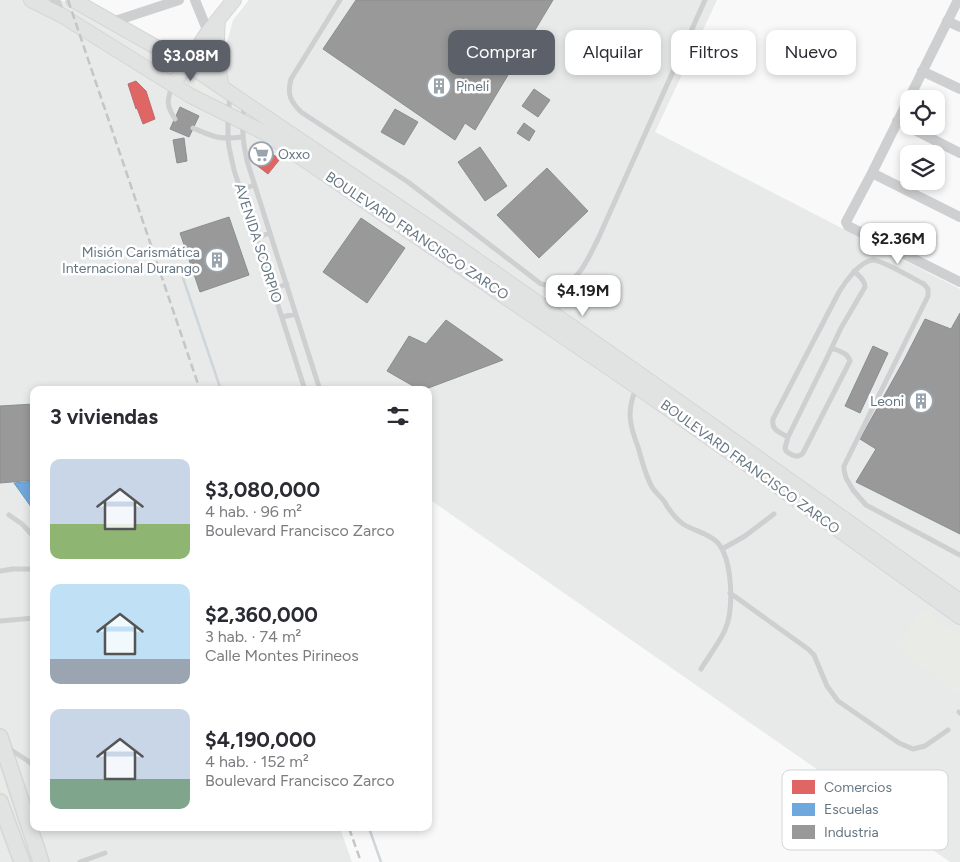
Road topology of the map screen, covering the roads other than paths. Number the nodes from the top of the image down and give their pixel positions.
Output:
1 (32, 0) edge
2 (56, 0) edge
3 (73, 0) edge
4 (179, 0) edge
5 (195, 0) edge
6 (234, 0) edge
7 (340, 0) edge
8 (705, 0) edge
9 (958, 0) edge
10 (90, 5) edge
11 (61, 15) junction
12 (218, 20) junction
13 (947, 21) junction
14 (112, 22) junction
15 (960, 27) edge
16 (208, 32) junction
17 (99, 39) junction
18 (186, 64) junction
19 (922, 71) junction
20 (172, 85) junction
21 (960, 89) edge
22 (226, 90) junction
23 (244, 102) junction
24 (228, 115) junction
25 (174, 118) dead end
26 (896, 121) junction
27 (243, 122) junction
28 (193, 128) dead end
29 (242, 137) junction
30 (228, 138) junction
31 (960, 153) edge
32 (872, 173) junction
33 (254, 185) junction
34 (241, 190) junction
35 (960, 217) edge
36 (270, 234) junction
37 (256, 238) junction
38 (448, 240) junction
39 (440, 252) junction
40 (854, 271) junction
41 (960, 282) edge
42 (287, 284) junction
43 (273, 289) junction
44 (296, 314) junction
45 (282, 318) junction
46 (832, 348) junction
47 (631, 378) junction
48 (304, 386) edge
49 (319, 386) edge
50 (674, 405) junction
51 (788, 437) junction
52 (782, 482) junction
53 (9, 514) dead end
54 (774, 514) dead end
55 (30, 533) edge
56 (722, 550) junction
57 (960, 556) edge
58 (30, 569) edge
59 (0, 571) edge
60 (730, 593) junction
61 (960, 601) edge
62 (960, 617) edge
63 (30, 618) edge
64 (0, 621) edge
65 (701, 669) dead end
66 (948, 730) dead end
67 (1, 740) edge
68 (30, 763) edge
69 (0, 802) edge
70 (30, 821) edge
71 (33, 831) edge
72 (105, 853) dead end
73 (39, 855) edge
74 (20, 858) edge
75 (80, 862) edge

1 - 11 main road, BOULEVARD FRANCISCO ZARCO
2 - 11 street
3 - 10 main road, BOULEVARD FRANCISCO ZARCO
4 - 14 street
5 - 16 street
6 - 12 main road
7 - 8 lane
9 - 13 street
10 - 14 main road, BOULEVARD FRANCISCO ZARCO
10 - 17 main road
11 - 17 main road, BOULEVARD FRANCISCO ZARCO
12 - 16 main road
12 - 22 main road
13 - 15 street
13 - 19 street
14 - 18 main road, BOULEVARD FRANCISCO ZARCO
16 - 18 main road
17 - 20 main road, BOULEVARD FRANCISCO ZARCO
18 - 20 main road
18 - 22 main road, BOULEVARD FRANCISCO ZARCO
19 - 21 street
19 - 26 street
20 - 24 main road, BOULEVARD FRANCISCO ZARCO
20 - 25 lane
22 - 23 main road, BOULEVARD FRANCISCO ZARCO
22 - 24 lane, AVENIDA SCORPIO
23 - 27 lane, AVENIDA SCORPIO
23 - 38 main road, BOULEVARD FRANCISCO ZARCO
24 - 27 main road, BOULEVARD FRANCISCO ZARCO
24 - 30 lane, AVENIDA SCORPIO
26 - 31 street
26 - 32 street
27 - 29 lane, AVENIDA SCORPIO
27 - 39 main road, BOULEVARD FRANCISCO ZARCO
28 - 30 lane
29 - 30 lane
29 - 33 lane, AVENIDA SCORPIO
30 - 34 lane, AVENIDA SCORPIO
32 - 35 street
32 - 41 street
33 - 34 lane
33 - 36 lane, AVENIDA SCORPIO
34 - 37 lane, AVENIDA SCORPIO
36 - 37 lane
36 - 42 lane, AVENIDA SCORPIO
37 - 43 lane, AVENIDA SCORPIO
38 - 39 main road
38 - 47 main road, BOULEVARD FRANCISCO ZARCO
39 - 47 main road, BOULEVARD FRANCISCO ZARCO
40 - 46 lane
40 - 51 lane
40 - 57 lane
42 - 43 lane
42 - 44 lane, AVENIDA SCORPIO
43 - 45 lane, AVENIDA SCORPIO
44 - 45 lane
44 - 49 lane, AVENIDA SCORPIO
45 - 48 lane, AVENIDA SCORPIO
46 - 51 lane
46 - 51 lane
47 - 50 main road, BOULEVARD FRANCISCO ZARCO
47 - 50 main road, BOULEVARD FRANCISCO ZARCO
47 - 56 lane
50 - 52 main road, BOULEVARD FRANCISCO ZARCO
52 - 61 main road, BOULEVARD FRANCISCO ZARCO
52 - 62 main road, BOULEVARD FRANCISCO ZARCO
53 - 55 lane
54 - 56 lane
56 - 60 lane
58 - 59 lane
60 - 65 lane
60 - 66 lane
63 - 64 lane
67 - 68 lane
67 - 70 main road
69 - 74 main road
71 - 73 main road
72 - 75 lane
73 - 74 main road

